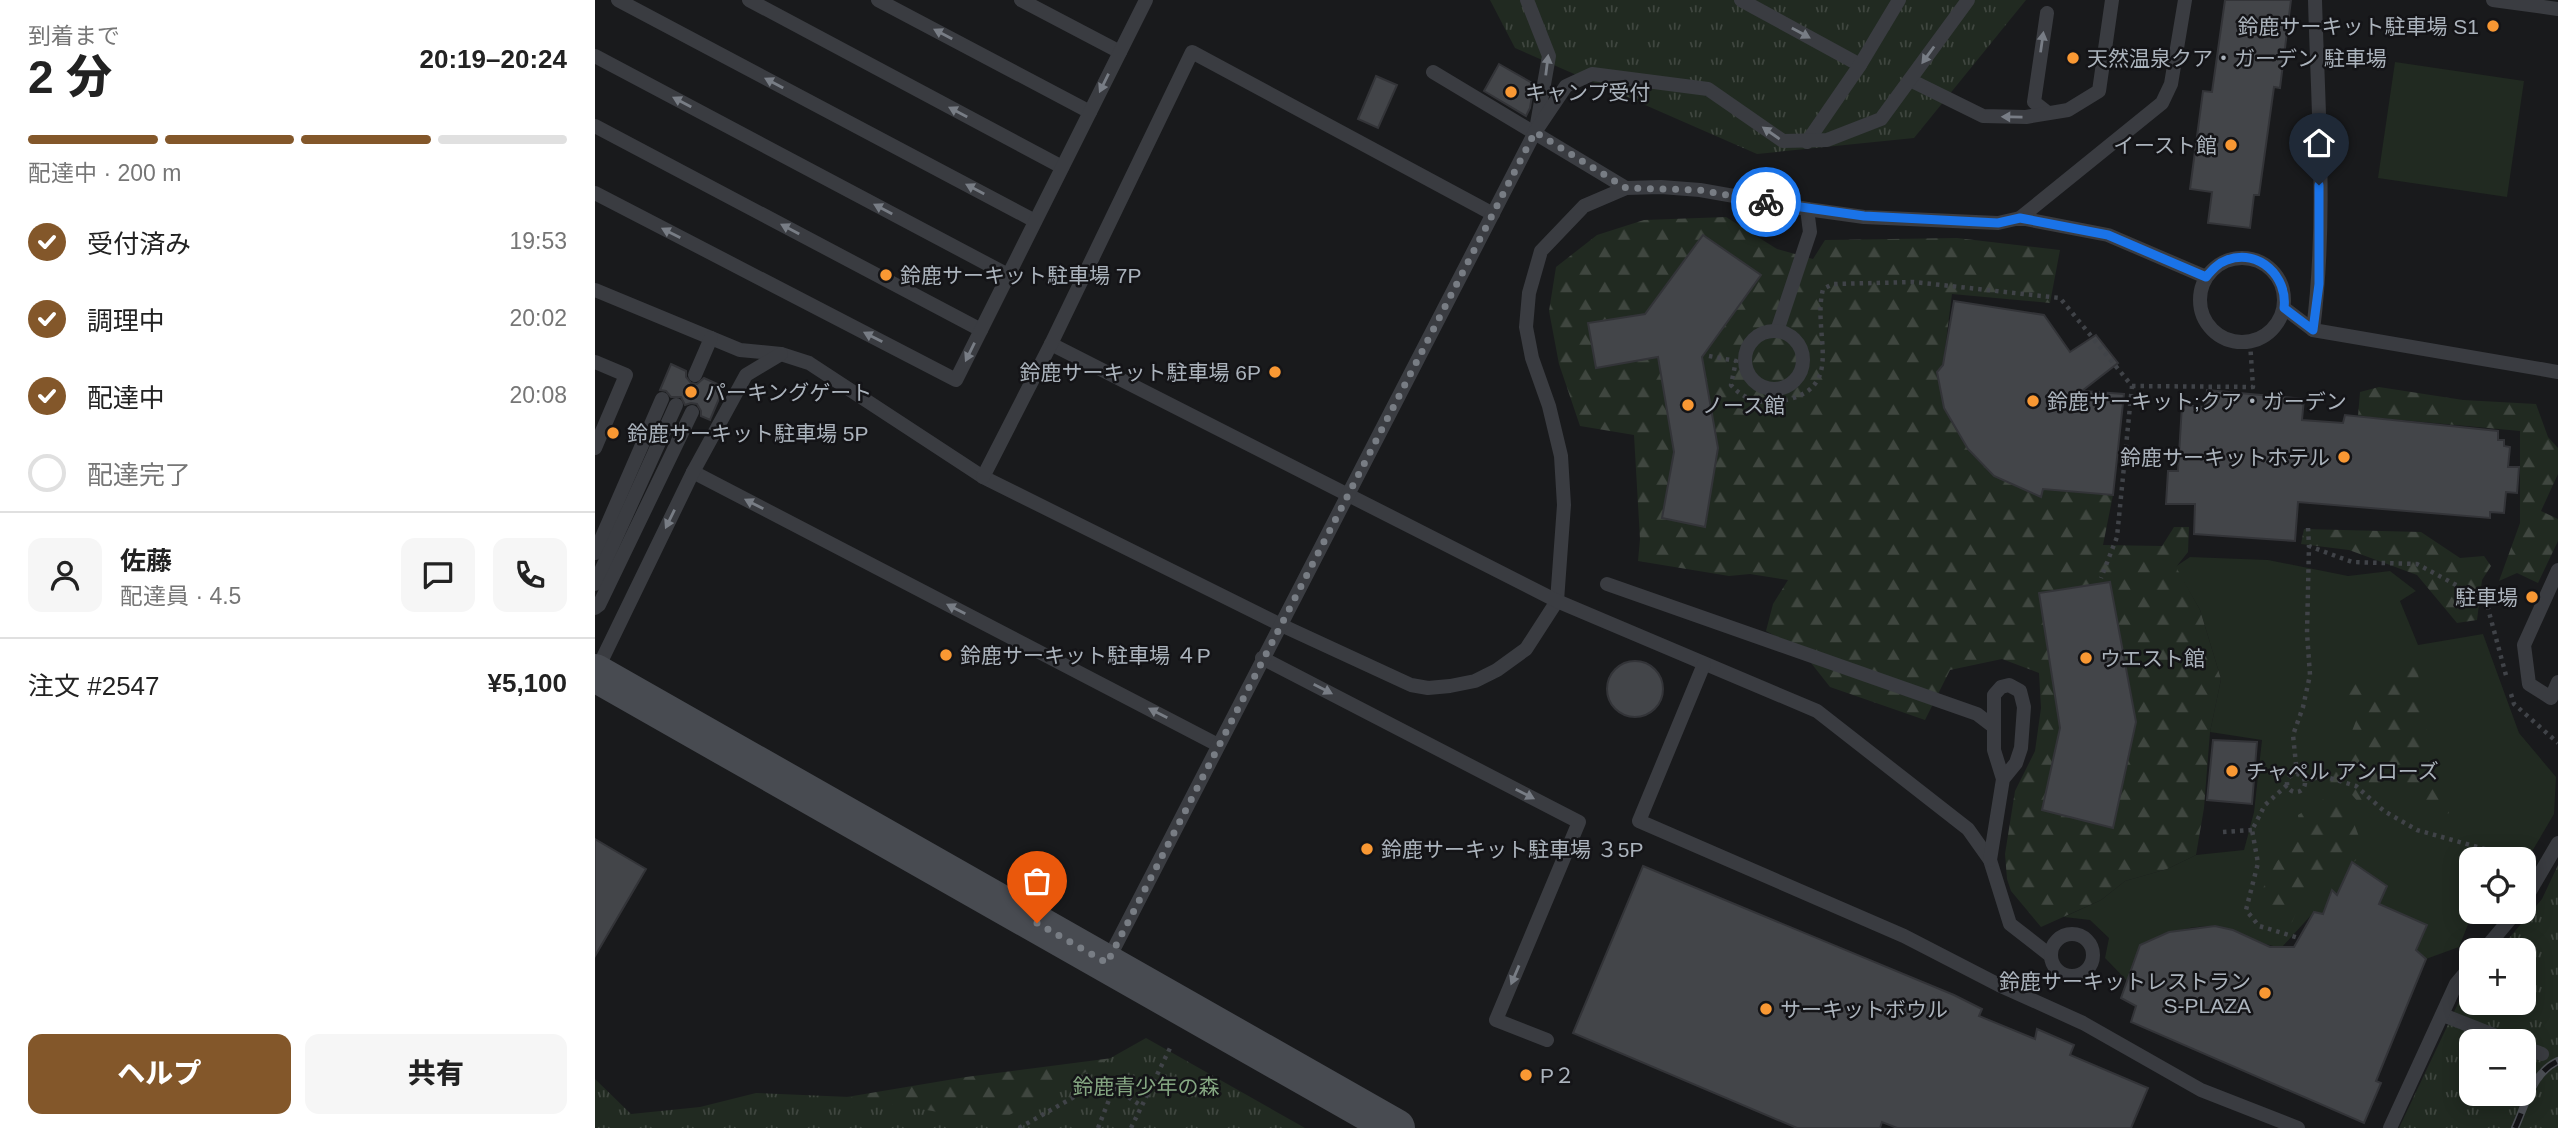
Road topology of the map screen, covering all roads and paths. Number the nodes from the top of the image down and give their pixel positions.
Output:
1 (618, 0) edge
2 (749, 0) edge
3 (878, 0) edge
4 (1021, 0) edge
5 (1146, 0) edge
6 (1527, 0) edge
7 (1741, 0) edge
8 (1899, 0) edge
9 (1968, 0) edge
10 (2112, 0) edge
11 (2185, 0) edge
12 (2315, 0) edge
13 (2493, 0) edge
14 (2558, 9) edge
15 (2047, 13) dead end
16 (1120, 52) junction
17 (595, 56) edge
18 (1860, 65) junction
19 (1433, 72) dead end
20 (1910, 80) junction
21 (1090, 111) junction
22 (2048, 113) junction
23 (595, 125) edge
24 (1535, 132) junction
25 (1807, 142) junction
26 (1062, 167) junction
27 (1626, 188) junction
28 (595, 193) edge
29 (1807, 209) junction
30 (1493, 214) junction
31 (2020, 218) junction
32 (1035, 221) junction
33 (1008, 275) junction
34 (2206, 277) junction
35 (595, 290) edge
36 (2284, 308) junction
37 (981, 330) junction
38 (2313, 330) junction
39 (1777, 331) junction
40 (711, 338) junction
41 (2250, 342) junction
42 (1051, 344) junction
43 (740, 350) junction
44 (781, 354) junction
45 (1709, 356) dead end
46 (595, 362) edge
47 (2558, 372) edge
48 (695, 375) dead end
49 (746, 375) junction
50 (2132, 386) junction
51 (692, 412) dead end
52 (595, 447) edge
53 (692, 472) junction
54 (983, 477) junction
55 (1350, 494) junction
56 (2308, 528) dead end
57 (2309, 545) junction
58 (595, 553) edge
59 (2558, 569) edge
60 (2101, 578) dead end
61 (595, 584) edge
62 (1607, 584) dead end
63 (1557, 601) junction
64 (595, 608) edge
65 (1280, 625) junction
66 (1262, 658) junction
67 (1704, 664) junction
68 (595, 673) edge
69 (2558, 682) edge
70 (1994, 727) junction
71 (2558, 743) edge
72 (1218, 745) junction
73 (2297, 774) junction
74 (2003, 779) junction
75 (2305, 779) junction
76 (2287, 785) junction
77 (2252, 830) junction
78 (2223, 832) dead end
79 (2558, 844) edge
80 (2477, 847) edge
81 (1990, 860) junction
82 (2536, 881) edge
83 (2506, 924) edge
84 (2299, 938) dead end
85 (2494, 938) edge
86 (2051, 956) dead end
87 (1107, 963) junction
88 (2459, 980) edge
89 (2442, 1015) junction
90 (2478, 1029) edge
91 (1547, 1040) dead end
92 (1172, 1044) dead end
93 (2536, 1052) edge
94 (2542, 1054) dead end
95 (1114, 1087) junction
96 (1140, 1105) junction
97 (1019, 1128) edge
98 (1098, 1128) edge
99 (1131, 1128) edge
100 (1396, 1128) edge
101 (2298, 1128) edge
102 (2391, 1128) edge

32 -> 1 lane
26 -> 2 lane
21 -> 3 lane
4 - 16 lane
5 - 16 lane
24 -> 6 lane
7 -> 18 lane
8 - 18 lane
9 -> 20 lane
10 - 22 lane
11 - 31 lane
12 - 38 lane
13 - 14 lane
22 -> 15 lane
16 -> 21 lane
33 -> 17 lane
18 - 25 lane
19 - 24 lane
22 -> 20 lane
20 - 25 lane
21 - 26 lane
37 -> 23 lane
25 -> 24 lane
24 - 27 lane
24 - 30 lane
26 - 32 lane
27 - 29 lane
27 - 63 lane
37 -> 28 lane
29 - 31 lane
29 - 39 lane
30 - 42 lane
30 - 55 lane
31 - 34 lane
32 - 33 lane
33 - 37 lane
34 - 36 lane
34 - 41 lane
35 - 40 lane
36 - 38 lane
36 - 41 lane
38 - 47 lane
39 - 39 lane
40 - 43 lane
40 - 48 lane
41 - 50 path
42 - 54 lane
42 - 55 lane
43 - 44 lane
43 - 49 lane
44 - 49 lane
44 - 54 lane
45 - 50 path
46 - 52 lane
49 - 53 lane
50 - 60 path
51 - 64 lane
53 -> 68 lane
72 -> 53 lane
54 - 65 lane
55 - 63 lane
55 - 65 lane
56 - 57 path
57 - 71 path
57 - 73 path
58 - 61 lane
59 - 69 lane
62 - 70 lane
63 - 65 lane
63 - 67 lane
65 - 66 lane
66 - 72 lane
66 -> 91 lane
67 - 81 lane
67 - 101 lane
68 - 87 street
70 - 74 lane
70 - 74 lane
72 - 87 lane
73 - 75 path
73 - 76 path
74 - 81 lane
75 - 76 path
75 - 80 path
76 - 77 path
77 - 78 path
77 - 84 path
79 - 82 lane
81 - 86 lane
83 - 85 lane
87 - 100 street
88 - 89 lane
89 - 90 lane
89 - 102 lane
92 - 96 path
93 - 94 lane
95 - 96 path
95 - 97 path
95 - 98 path
96 - 99 path

